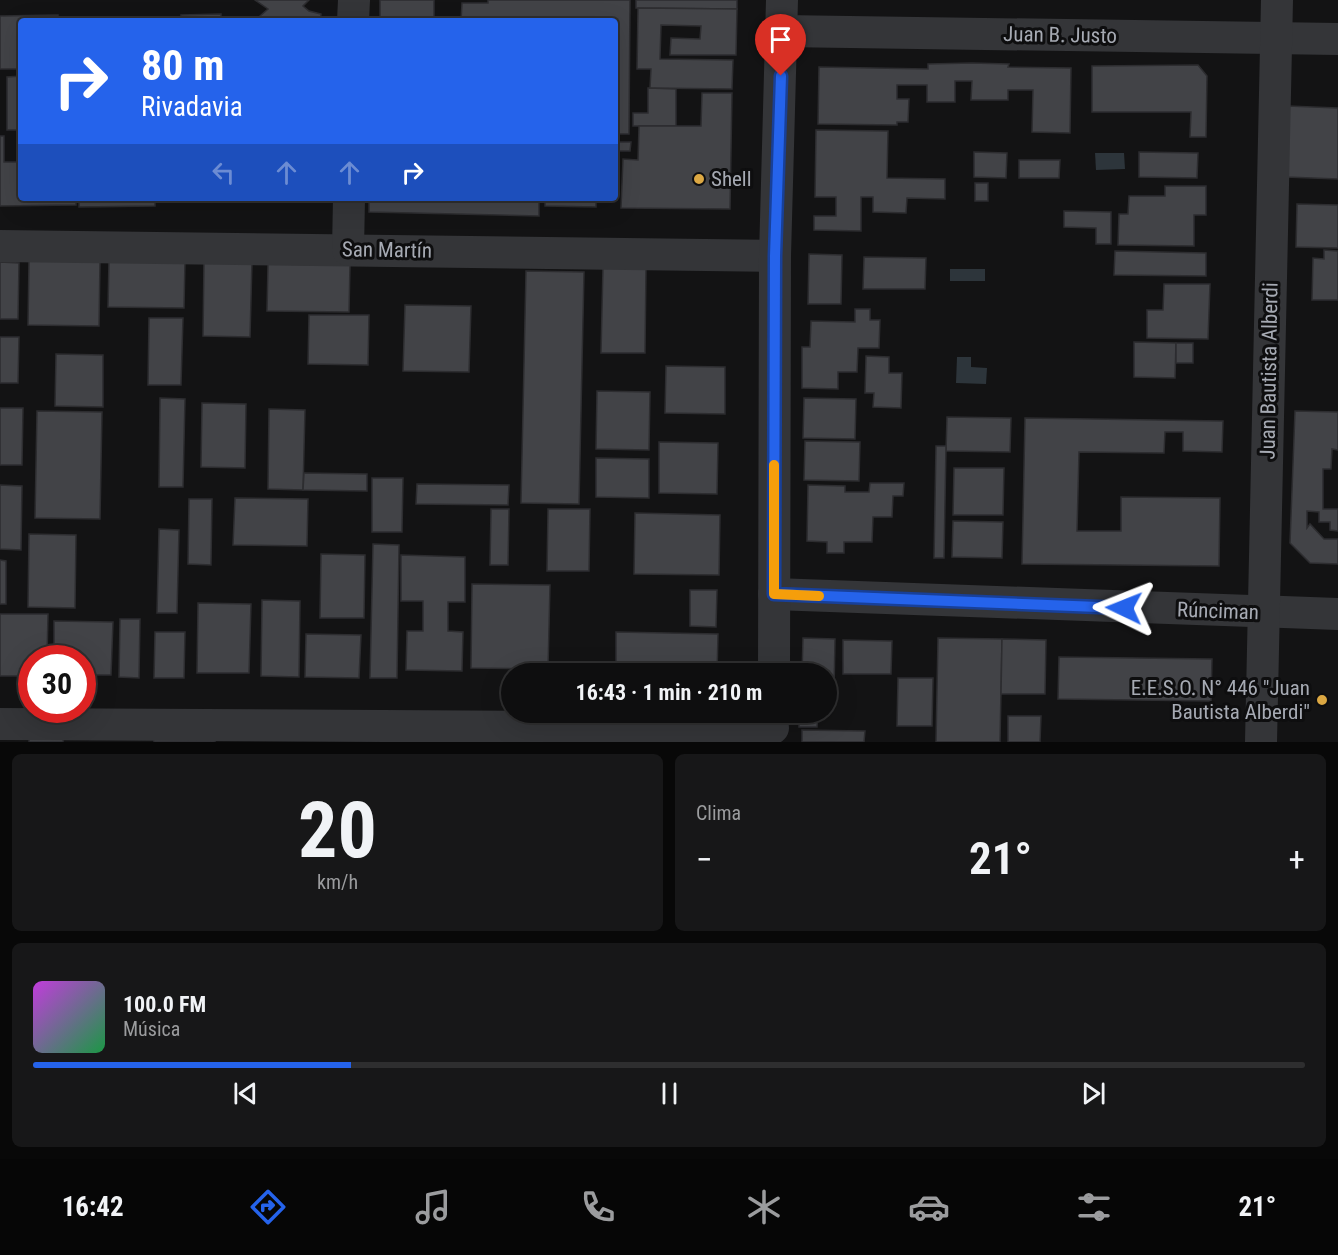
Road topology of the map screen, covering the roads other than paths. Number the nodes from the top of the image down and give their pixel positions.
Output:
1 (354, 0) edge
2 (782, 0) edge
3 (1277, 0) edge
4 (353, 18) edge
5 (782, 31) junction
6 (1277, 39) junction
7 (1338, 39) edge
8 (350, 201) edge
9 (0, 246) edge
10 (348, 250) junction
11 (775, 256) junction
12 (774, 594) junction
13 (1264, 613) junction
14 (1338, 614) edge
15 (774, 663) edge
16 (0, 724) edge
17 (773, 728) edge
18 (1261, 742) edge

1 - 4 street
2 - 5 street
3 - 6 street, Juan Bautista Alberdi
5 - 6 street, Juan B. Justo
5 - 11 street
6 - 7 street, Juan B. Justo
6 - 13 street, Juan Bautista Alberdi
8 - 10 street
9 - 10 street, San Martín
10 - 11 street, San Martín
11 - 12 street
12 - 13 street, Rúnciman
12 - 15 street
13 - 14 street, Rúnciman
13 - 18 street, Juan Bautista Alberdi
16 - 17 street

